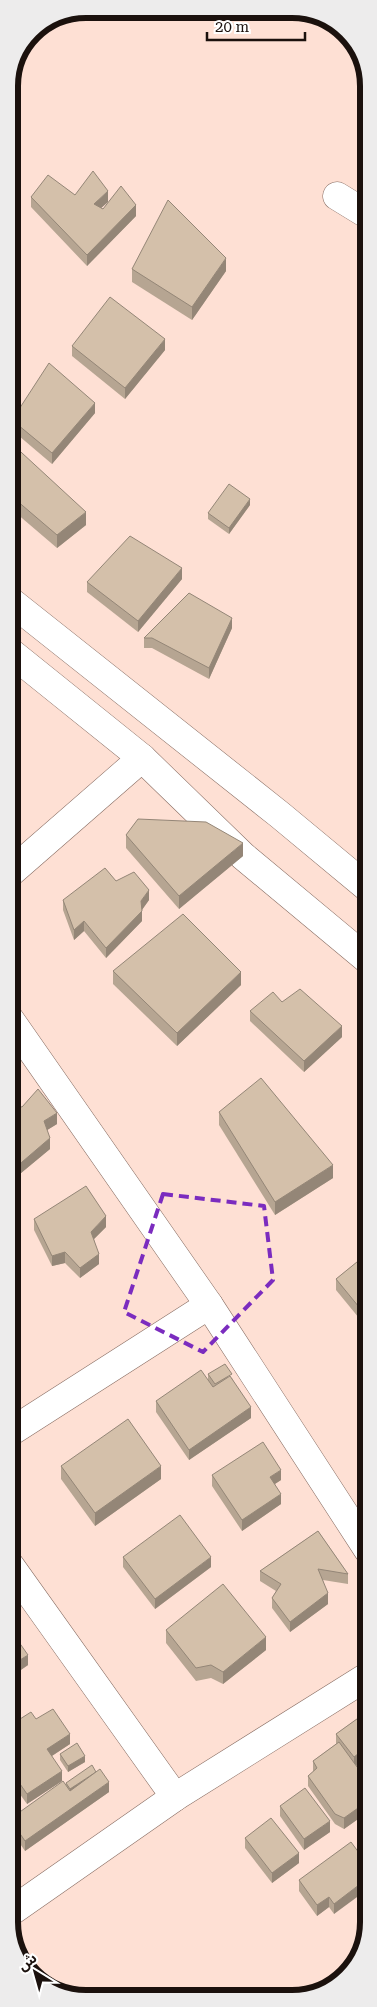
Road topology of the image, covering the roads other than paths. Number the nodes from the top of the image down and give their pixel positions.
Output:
1 (337, 196) dead end
2 (360, 210) edge
3 (18, 607) edge
4 (18, 658) edge
5 (142, 758) junction
6 (18, 867) edge
7 (360, 881) edge
8 (360, 953) edge
9 (17, 1030) edge
10 (209, 1305) junction
11 (17, 1428) edge
12 (360, 1538) edge
13 (17, 1575) edge
14 (360, 1681) edge
15 (175, 1797) junction
16 (17, 1907) edge

1 - 2 street
3 - 7 street
4 - 5 street
5 - 6 street
5 - 8 street
9 - 10 street
10 - 11 street
10 - 12 street
13 - 15 street
14 - 15 street
15 - 16 street

